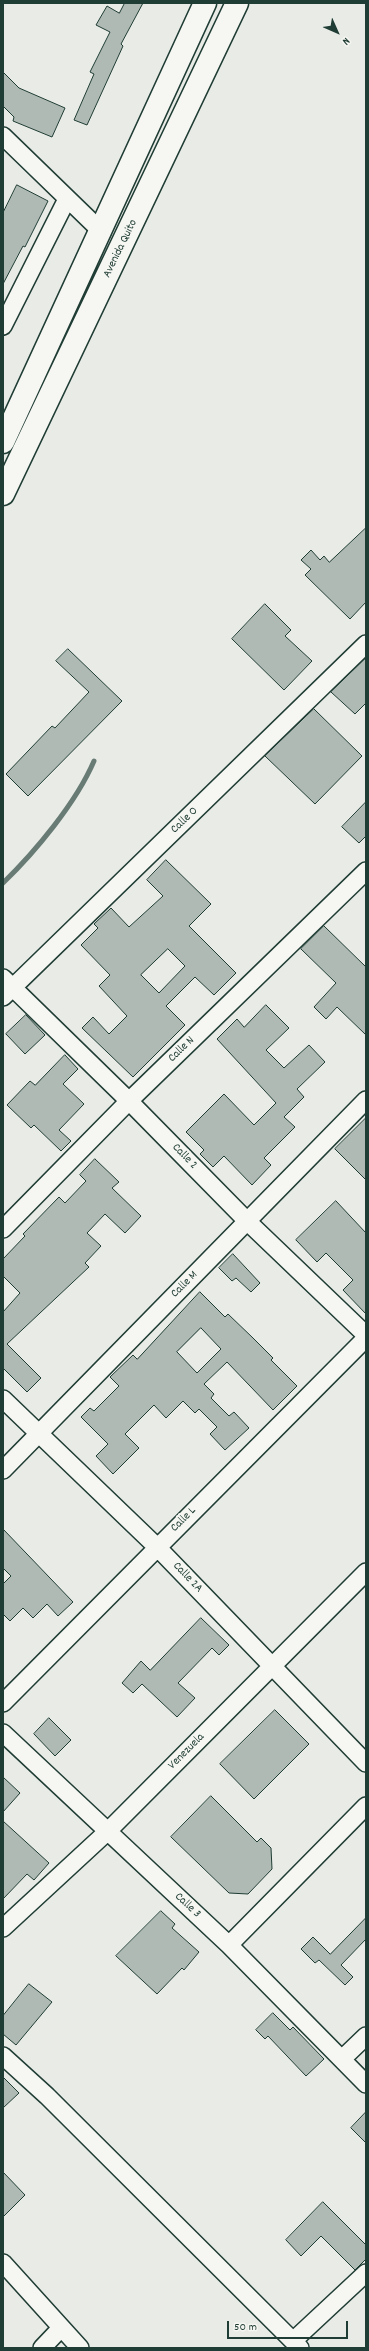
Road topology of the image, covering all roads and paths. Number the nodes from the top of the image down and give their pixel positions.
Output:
1 (205, 3) edge
2 (237, 3) edge
3 (3, 136) edge
4 (67, 199) junction
5 (102, 232) junction
6 (3, 326) edge
7 (3, 442) edge
8 (3, 494) edge
9 (366, 644) edge
10 (365, 873) edge
11 (6, 987) edge
12 (366, 1100) edge
13 (129, 1101) junction
14 (248, 1222) junction
15 (3, 1229) edge
16 (366, 1335) edge
17 (366, 1338) edge
18 (3, 1399) edge
19 (39, 1433) junction
20 (3, 1470) edge
21 (157, 1547) junction
22 (366, 1572) edge
23 (273, 1666) junction
24 (3, 1703) edge
25 (3, 1733) edge
26 (366, 1763) edge
27 (366, 1806) edge
28 (108, 1831) junction
29 (3, 1928) edge
30 (229, 1945) junction
31 (366, 2036) edge
32 (3, 2056) edge
33 (342, 2060) junction
34 (366, 2084) edge
35 (3, 2263) edge
36 (366, 2273) edge
37 (61, 2328) junction
38 (297, 2344) edge
39 (42, 2348) edge
40 (80, 2348) edge

1 - 5 highway, Avenida Quito
2 - 8 highway, Avenida Quito
3 - 4 street
4 - 5 street
4 - 6 street
5 - 7 highway, Avenida Quito
9 - 11 street, Calle O
10 - 13 street, Calle N
11 - 13 street, Calle 2
12 - 14 street, Calle M
13 - 14 street, Calle 2
13 - 15 street, Calle N
14 - 16 street, Calle 2
14 - 19 street, Calle M
17 - 21 street, Calle L
18 - 19 street, Calle 2A
19 - 20 street, Calle M
19 - 21 street, Calle 2A
21 - 23 street, Calle 2A
21 - 24 street, Calle L
22 - 23 street, Venezuela
23 - 26 street, Calle 2A
23 - 28 street, Venezuela
25 - 28 street, Calle 3
27 - 30 street
28 - 29 street, Venezuela
28 - 30 street, Calle 3
30 - 33 street, Calle 3
31 - 33 street
32 - 38 street
33 - 34 street, Calle 3
35 - 37 street
36 - 38 street
37 - 39 street
37 - 40 street

